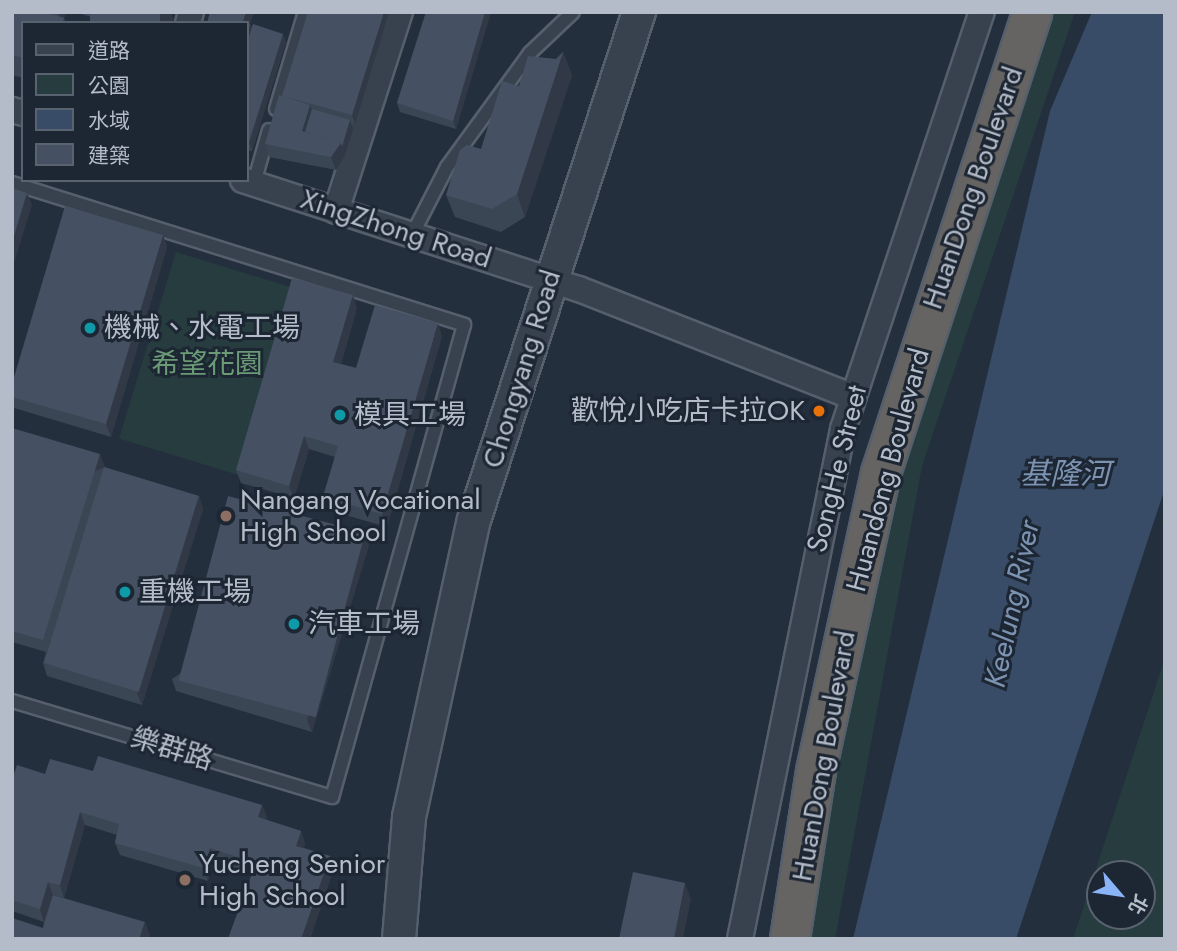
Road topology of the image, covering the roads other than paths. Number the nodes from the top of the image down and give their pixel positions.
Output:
1 (305, 12) edge
2 (400, 12) edge
3 (573, 12) edge
4 (639, 12) edge
5 (982, 12) edge
6 (1033, 12) edge
7 (248, 182) edge
8 (12, 184) edge
9 (337, 211) junction
10 (412, 235) junction
11 (549, 278) junction
12 (853, 397) junction
13 (12, 702) edge
14 (399, 939) edge
15 (740, 939) edge
16 (790, 939) edge

1 - 7 lane
2 - 9 street
3 - 10 lane
4 - 11 street, Chongyang Road
5 - 12 street, SongHe Street
6 - 16 highway, Huandong Boulevard
7 - 9 street, XingZhong Road
8 - 13 lane, 樂群路
9 - 10 street, XingZhong Road
10 - 11 street, XingZhong Road
11 - 12 street, XingZhong Road
11 - 14 street, Chongyang Road
12 - 15 street, SongHe Street

